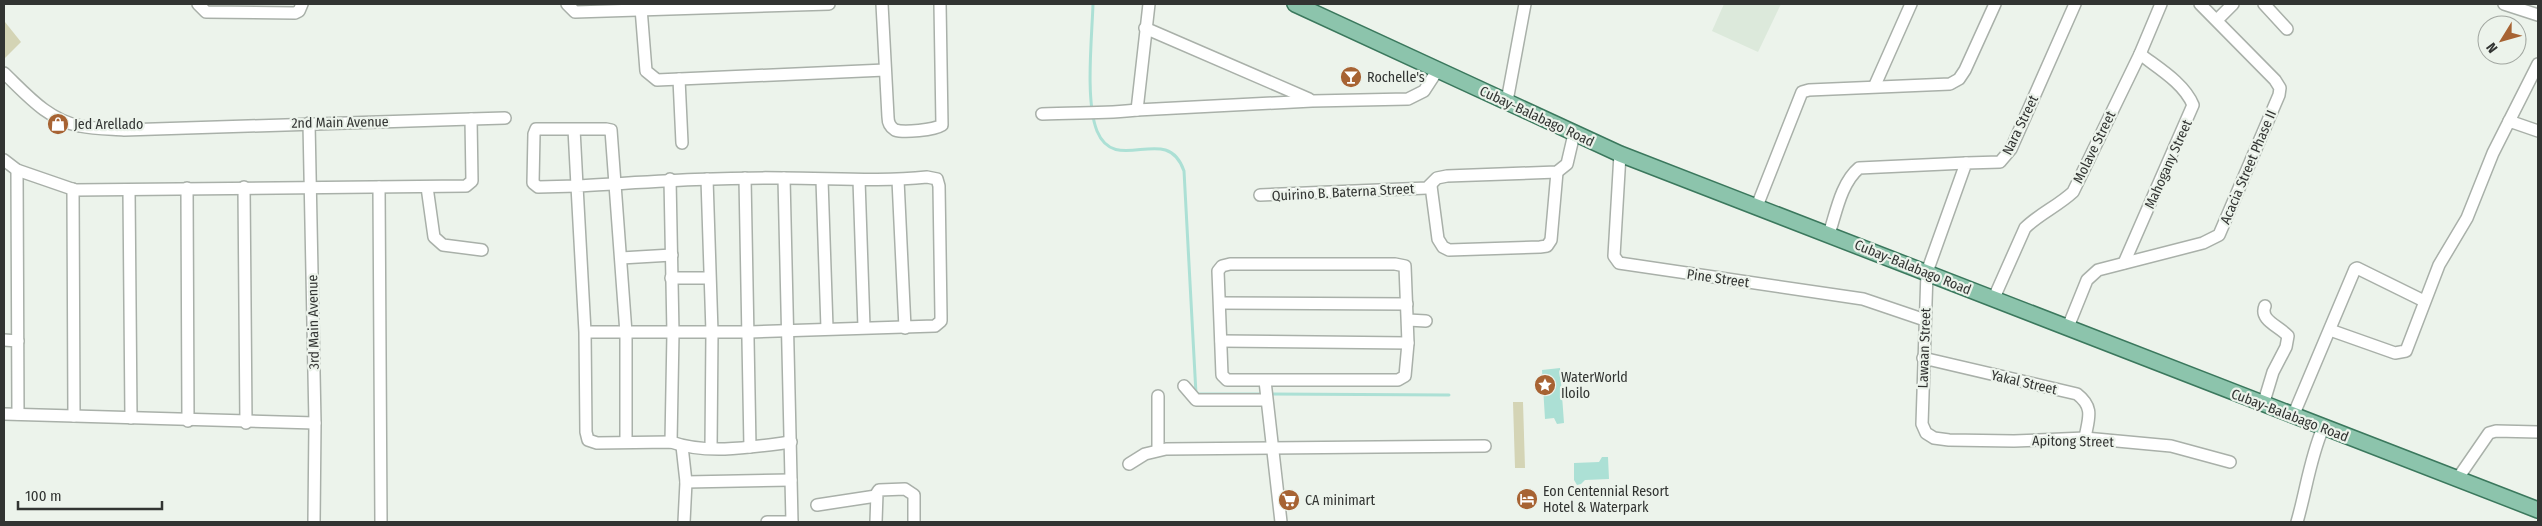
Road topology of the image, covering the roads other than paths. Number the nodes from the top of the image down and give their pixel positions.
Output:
1 (198, 4) edge
2 (302, 4) edge
3 (567, 4) edge
4 (830, 4) edge
5 (882, 4) edge
6 (940, 4) edge
7 (1149, 4) edge
8 (1295, 4) edge
9 (1525, 4) edge
10 (1911, 4) edge
11 (1995, 4) edge
12 (2075, 4) edge
13 (2161, 4) edge
14 (2200, 4) edge
15 (2233, 4) edge
16 (2264, 4) edge
17 (2504, 4) edge
18 (248, 7) edge
19 (641, 8) junction
20 (2538, 14) edge
21 (2217, 20) junction
22 (1145, 28) junction
23 (2287, 30) dead end
24 (2140, 54) junction
25 (2538, 64) edge
26 (885, 70) junction
27 (1437, 71) junction
28 (4, 73) edge
29 (679, 79) junction
30 (1875, 85) junction
31 (1312, 101) junction
32 (1508, 101) junction
33 (1137, 110) junction
34 (1042, 114) dead end
35 (505, 118) dead end
36 (470, 119) junction
37 (2509, 121) junction
38 (309, 123) junction
39 (574, 129) junction
40 (2538, 131) edge
41 (1574, 134) junction
42 (682, 143) dead end
43 (1620, 154) junction
44 (4, 160) edge
45 (1966, 163) junction
46 (17, 170) junction
47 (1557, 172) junction
48 (745, 178) junction
49 (784, 178) junction
50 (670, 179) junction
51 (707, 179) junction
52 (822, 180) junction
53 (860, 180) junction
54 (898, 180) junction
55 (615, 183) junction
56 (379, 186) junction
57 (578, 186) junction
58 (1431, 186) junction
59 (244, 187) junction
60 (311, 187) junction
61 (427, 187) junction
62 (187, 188) junction
63 (73, 189) junction
64 (129, 190) junction
65 (1260, 195) dead end
66 (1758, 206) junction
67 (1829, 234) junction
68 (482, 250) dead end
69 (672, 255) junction
70 (621, 258) junction
71 (2124, 262) junction
72 (1927, 272) junction
73 (671, 278) junction
74 (709, 278) junction
75 (1993, 300) junction
76 (2424, 301) junction
77 (1220, 303) junction
78 (1407, 304) junction
79 (2265, 306) dead end
80 (1408, 320) junction
81 (1925, 320) junction
82 (1426, 321) dead end
83 (864, 327) junction
84 (2068, 327) junction
85 (827, 328) junction
86 (905, 328) junction
87 (787, 330) junction
88 (2330, 330) junction
89 (585, 332) junction
90 (712, 332) junction
91 (750, 332) junction
92 (626, 333) junction
93 (674, 333) junction
94 (4, 340) edge
95 (18, 341) junction
96 (1221, 341) junction
97 (1408, 343) junction
98 (1923, 358) junction
99 (1184, 386) dead end
100 (1265, 392) junction
101 (1158, 396) dead end
102 (2263, 405) junction
103 (4, 414) edge
104 (18, 414) junction
105 (74, 416) junction
106 (2293, 416) junction
107 (131, 418) junction
108 (188, 420) junction
109 (246, 422) junction
110 (315, 423) junction
111 (1922, 424) joint
112 (2322, 428) junction
113 (2538, 432) edge
114 (2085, 438) junction
115 (626, 442) junction
116 (791, 442) junction
117 (677, 444) junction
118 (1485, 446) dead end
119 (750, 447) junction
120 (711, 448) junction
121 (1270, 448) junction
122 (1158, 450) junction
123 (2230, 462) dead end
124 (1129, 464) dead end
125 (2458, 478) junction
126 (791, 480) junction
127 (686, 482) junction
128 (876, 496) junction
129 (817, 504) dead end
130 (2538, 510) edge
131 (314, 522) edge
132 (381, 522) edge
133 (684, 522) edge
134 (767, 522) edge
135 (792, 522) edge
136 (876, 522) edge
137 (914, 522) edge
138 (1280, 522) edge
139 (2297, 522) edge

1 - 18 street
2 - 18 street
3 - 19 street
4 - 19 street
5 - 26 street
6 - 26 street
7 - 22 street
8 - 27 main road, Cubay-Balabago Road
9 - 32 street
10 - 30 street
11 - 30 street
12 - 45 street, Nara Street
13 - 24 street, Molave Street
14 - 21 street
15 - 21 street
16 - 23 street
17 - 20 street
19 - 29 street
21 - 71 street, Acacia Street Phase II
22 - 31 street
22 - 33 street
24 - 71 street, Mahogany Street
24 - 75 street, Molave Street
25 - 37 street
26 - 29 street
27 - 31 street
27 - 32 main road, Cubay-Balabago Road
28 - 38 street, 2nd Main Avenue
29 - 42 street
30 - 66 street
31 - 33 street
32 - 41 main road, Cubay-Balabago Road
33 - 34 street
35 - 36 street, 2nd Main Avenue
36 - 38 street, 2nd Main Avenue
36 - 61 street
37 - 40 street
37 - 76 street
38 - 60 street, 3rd Main Avenue
39 - 55 street
39 - 57 street
39 - 57 street
41 - 43 main road, Cubay-Balabago Road
41 - 47 street
43 - 66 main road, Cubay-Balabago Road
43 - 81 street, Pine Street
44 - 46 street
45 - 67 street, Nara Street
45 - 72 street
46 - 63 street
46 - 95 street
47 - 58 street, Quirino B. Baterna Street
47 - 58 street
48 - 49 street
48 - 51 street
48 - 91 street
49 - 52 street
49 - 87 street
50 - 51 street
50 - 55 street
50 - 69 street
51 - 74 street
52 - 53 street
52 - 85 street
53 - 54 street
53 - 83 street
54 - 86 street
54 - 86 street
55 - 57 street
55 - 70 street
56 - 60 street
56 - 61 street
56 - 132 street
57 - 89 street
58 - 65 street, Quirino B. Baterna Street
59 - 60 street
59 - 62 street
59 - 109 street
60 - 110 street, 3rd Main Avenue
61 - 68 street
62 - 64 street
62 - 108 street
63 - 64 street
63 - 105 street
64 - 107 street
66 - 67 main road, Cubay-Balabago Road
67 - 72 main road, Cubay-Balabago Road
69 - 70 street
69 - 73 street
70 - 92 street
71 - 84 street, Acacia Street Phase II
72 - 75 main road, Cubay-Balabago Road
72 - 81 street, Lawaan Street
73 - 74 street
73 - 93 street
74 - 90 street
75 - 84 main road, Cubay-Balabago Road
76 - 88 street
76 - 88 street
77 - 78 street
77 - 78 street
77 - 96 street
78 - 80 street
79 - 102 street
80 - 82 street
80 - 97 street
81 - 98 street, Lawaan Street
83 - 85 street
83 - 86 street
84 - 102 main road, Cubay-Balabago Road
85 - 87 street
87 - 91 street
87 - 116 street
88 - 106 street
89 - 92 street
89 - 115 street
90 - 91 street
90 - 93 street
90 - 120 street
91 - 119 street
92 - 93 street
92 - 115 street
93 - 117 street
94 - 95 street
95 - 104 street
96 - 97 street
96 - 100 street
97 - 100 street
98 - 111 street, Lawaan Street
98 - 114 street, Yakal Street
99 - 100 street
100 - 121 street
101 - 122 street
102 - 106 main road, Cubay-Balabago Road
103 - 104 street
104 - 105 street
105 - 107 street
106 - 112 main road, Cubay-Balabago Road
107 - 108 street
108 - 109 street
109 - 110 street
110 - 131 street, 3rd Main Avenue
111 - 114 street, Apitong Street
112 - 125 main road, Cubay-Balabago Road
112 - 139 street
113 - 125 street
114 - 123 street, Apitong Street
115 - 117 street
116 - 119 street
116 - 126 street
117 - 120 street
117 - 127 street
118 - 121 street
119 - 120 street
121 - 122 street
121 - 138 street
122 - 124 street
125 - 130 main road, Cubay-Balabago Road
126 - 127 street
126 - 135 street
127 - 133 street
128 - 129 street
128 - 136 street
128 - 137 street
134 - 135 street

